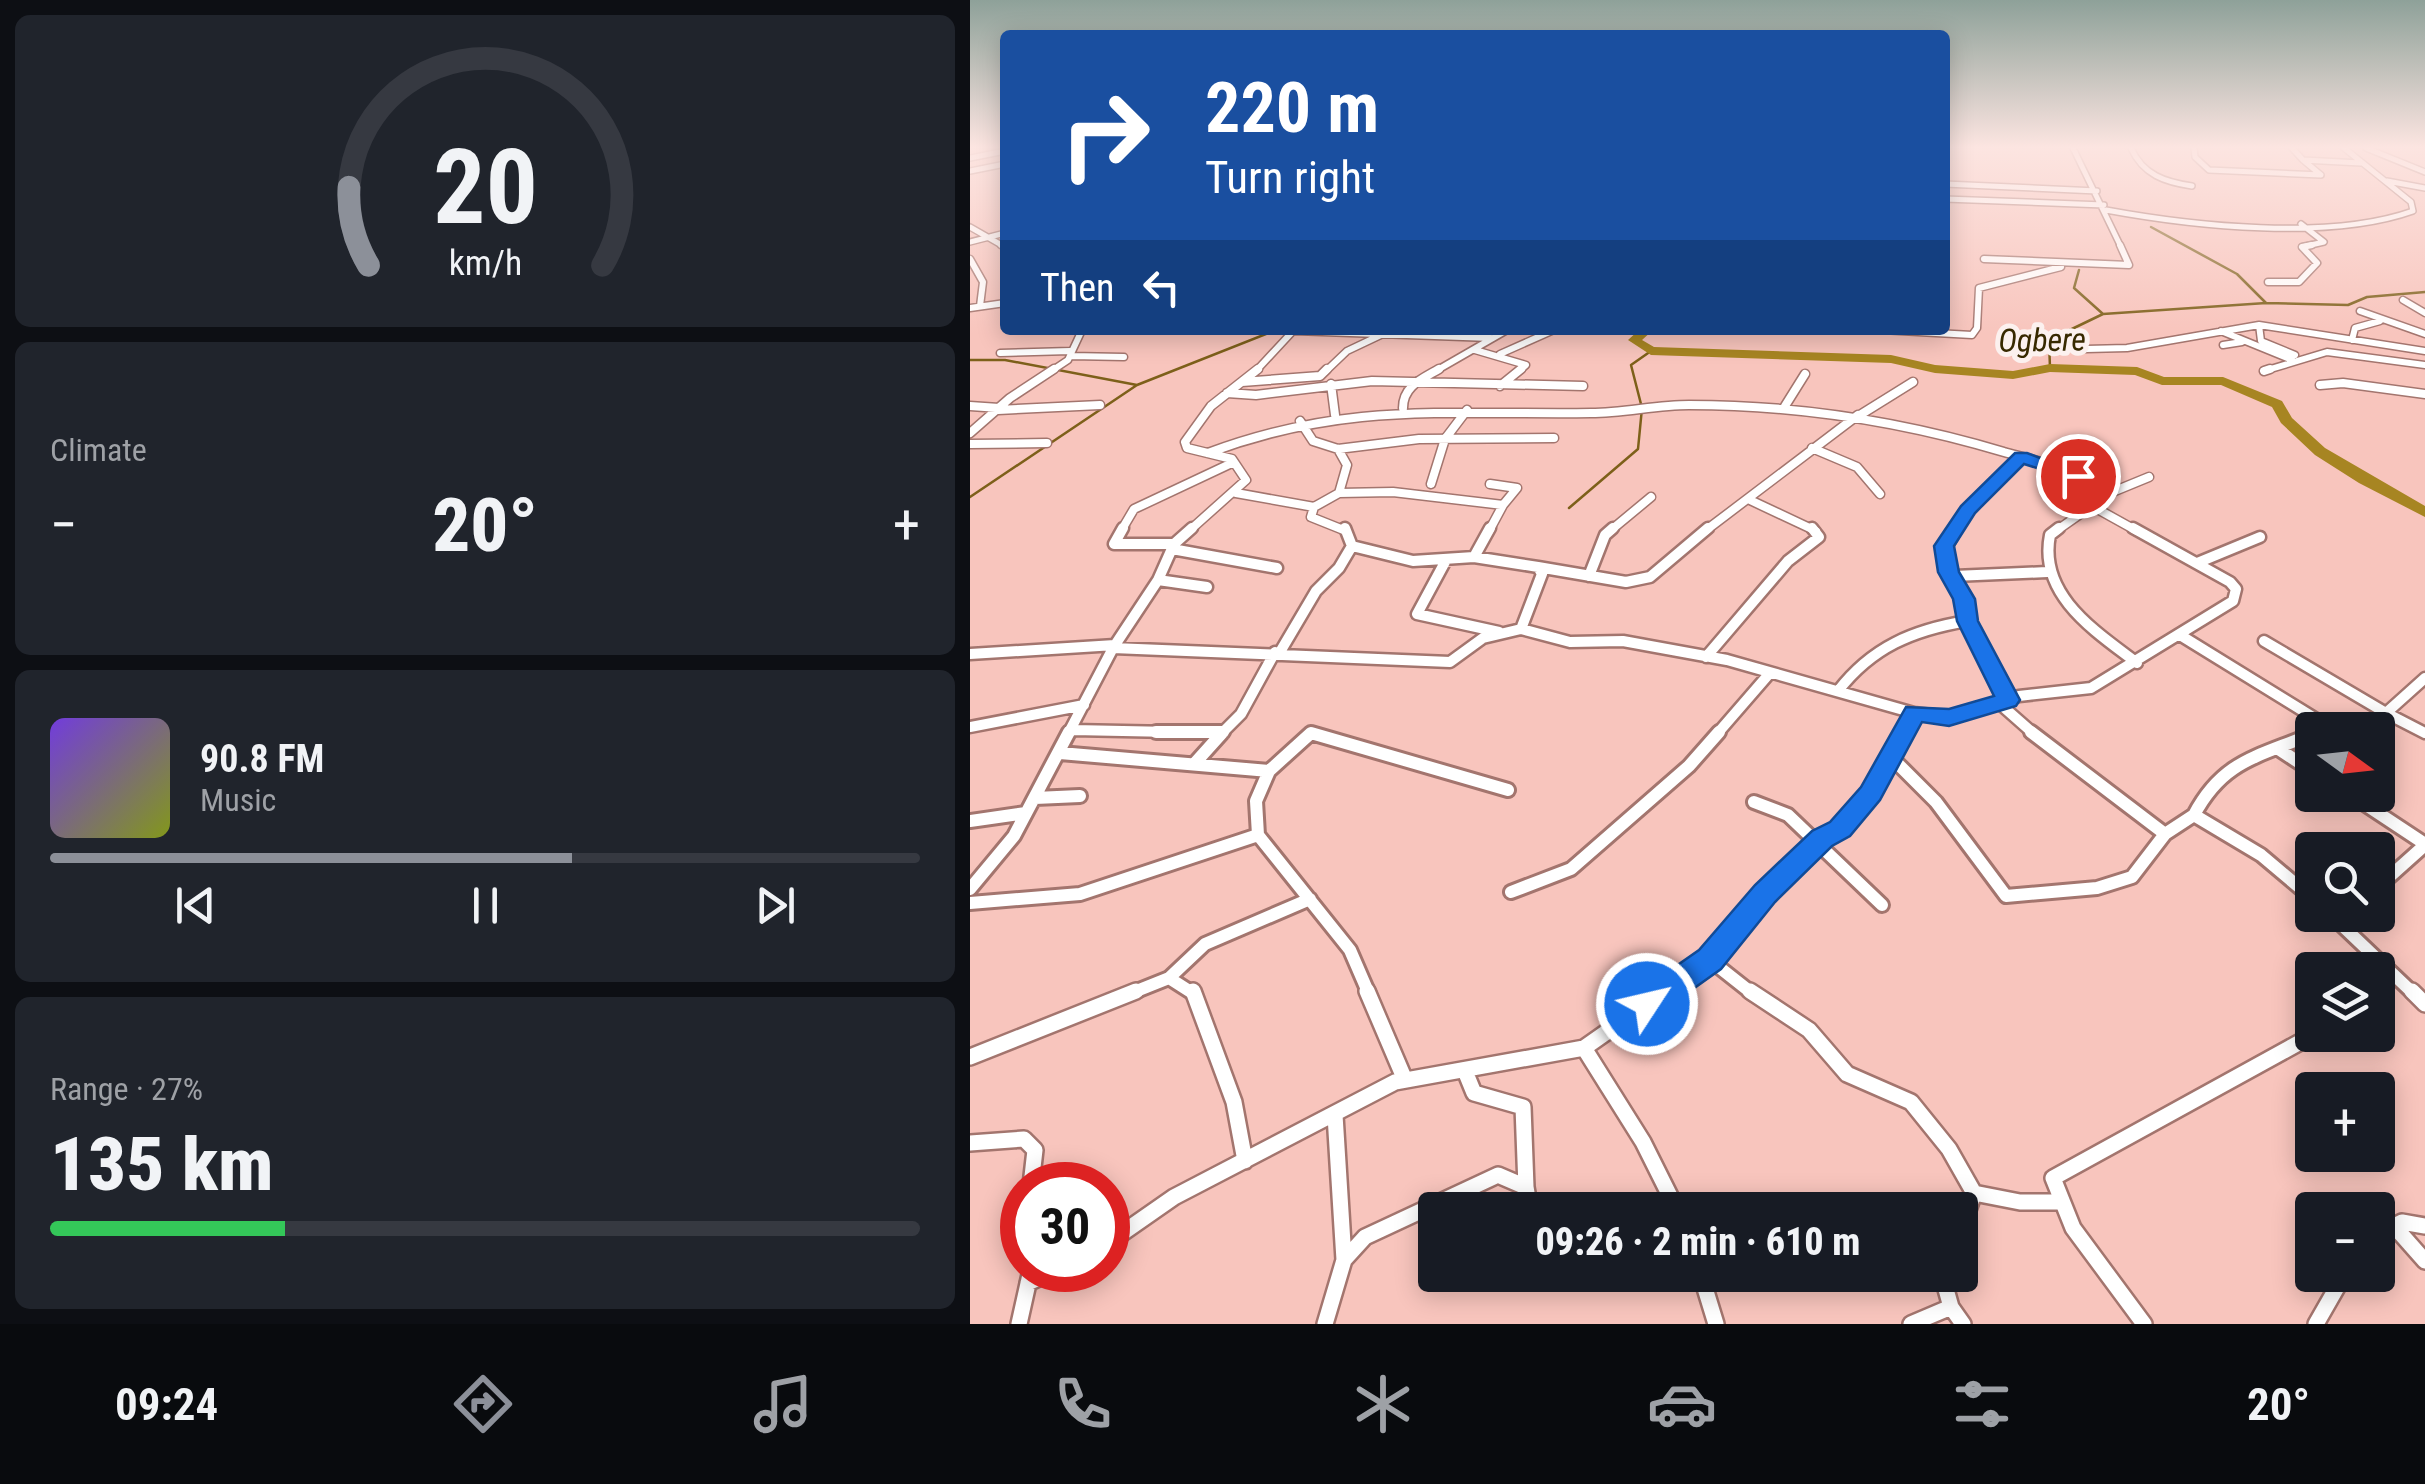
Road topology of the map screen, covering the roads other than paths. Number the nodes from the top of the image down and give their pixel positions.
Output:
1 (2106, 210) edge
2 (2112, 210) edge
3 (2413, 210) edge
4 (2301, 224) junction
5 (970, 226) edge
6 (1000, 234) edge
7 (983, 238) junction
8 (970, 242) edge
9 (1000, 245) edge
10 (970, 259) edge
11 (1984, 259) dead end
12 (2087, 264) junction
13 (981, 278) junction
14 (970, 280) edge
15 (2268, 282) dead end
16 (1000, 304) edge
17 (2425, 304) edge
18 (980, 306) junction
19 (970, 308) edge
20 (2360, 311) dead end
21 (2425, 313) edge
22 (2381, 320) junction
23 (2260, 325) junction
24 (2425, 325) edge
25 (2409, 330) junction
26 (2220, 331) junction
27 (1950, 334) edge
28 (2425, 334) edge
29 (1079, 335) edge
30 (1289, 335) edge
31 (1382, 335) edge
32 (1472, 335) edge
33 (1497, 335) edge
34 (1543, 335) edge
35 (1491, 338) junction
36 (2352, 340) junction
37 (2243, 342) junction
38 (2223, 345) dead end
39 (1474, 350) junction
40 (2086, 350) dead end
41 (2425, 351) edge
42 (1000, 352) dead end
43 (1070, 353) junction
44 (1500, 354) junction
45 (1124, 357) dead end
46 (2299, 359) junction
47 (2425, 365) edge
48 (2264, 371) dead end
49 (1806, 374) dead end
50 (1242, 382) junction
51 (1913, 382) dead end
52 (1331, 384) junction
53 (1413, 384) junction
54 (2320, 385) dead end
55 (1500, 386) junction
56 (1583, 386) dead end
57 (1226, 393) junction
58 (2425, 394) edge
59 (1100, 405) dead end
60 (970, 406) edge
61 (1786, 406) junction
62 (1403, 408) junction
63 (998, 409) junction
64 (1466, 410) junction
65 (1336, 415) junction
66 (1859, 415) junction
67 (1300, 421) junction
68 (972, 429) edge
69 (1554, 438) dead end
70 (1445, 440) junction
71 (1047, 443) dead end
72 (970, 444) edge
73 (1812, 448) junction
74 (1338, 449) junction
75 (1208, 452) junction
76 (2021, 457) junction
77 (1234, 462) junction
78 (2150, 476) dead end
79 (1431, 484) dead end
80 (1490, 484) dead end
81 (1236, 493) junction
82 (1339, 493) junction
83 (2110, 493) junction
84 (1880, 494) dead end
85 (1651, 497) dead end
86 (1750, 500) junction
87 (1503, 504) junction
88 (2092, 506) junction
89 (1314, 507) junction
90 (2260, 537) dead end
91 (1352, 546) junction
92 (1173, 547) junction
93 (1474, 557) junction
94 (1446, 562) junction
95 (2197, 562) junction
96 (1538, 567) junction
97 (1277, 568) dead end
98 (2047, 572) junction
99 (1589, 576) junction
100 (1954, 576) junction
101 (1158, 580) junction
102 (1208, 588) dead end
103 (1968, 621) junction
104 (1521, 630) junction
105 (1500, 632) junction
106 (2180, 634) junction
107 (2264, 641) dead end
108 (1114, 646) junction
109 (1278, 652) junction
110 (970, 654) edge
111 (1706, 657) junction
112 (2137, 663) junction
113 (1769, 674) junction
114 (2425, 678) edge
115 (1838, 692) junction
116 (2004, 702) junction
117 (1084, 704) junction
118 (2301, 712) edge
119 (2384, 712) edge
120 (2387, 712) edge
121 (1914, 713) junction
122 (2395, 718) edge
123 (970, 727) edge
124 (1073, 730) junction
125 (1222, 732) junction
126 (2425, 733) edge
127 (2295, 742) edge
128 (2280, 750) junction
129 (1060, 753) junction
130 (1892, 758) junction
131 (2295, 759) edge
132 (1195, 762) junction
133 (1269, 771) junction
134 (1508, 790) dead end
135 (1080, 796) dead end
136 (1036, 798) junction
137 (1754, 802) dead end
138 (2377, 812) edge
139 (1026, 813) junction
140 (2194, 815) junction
141 (970, 821) edge
142 (2165, 834) junction
143 (1258, 835) junction
144 (1820, 841) junction
145 (2425, 844) edge
146 (2395, 871) edge
147 (2295, 882) edge
148 (970, 889) edge
149 (1511, 892) dead end
150 (1310, 899) junction
151 (970, 903) edge
152 (1882, 905) dead end
153 (2356, 932) edge
154 (1710, 960) junction
155 (1168, 978) junction
156 (2425, 1004) edge
157 (2295, 1045) edge
158 (1584, 1048) junction
159 (970, 1057) edge
160 (1466, 1071) junction
161 (1405, 1080) junction
162 (1335, 1114) junction
163 (970, 1143) edge
164 (1245, 1161) junction
165 (1034, 1162) edge
166 (1526, 1187) junction
167 (1527, 1192) edge
168 (1668, 1192) edge
169 (1974, 1192) edge
170 (1978, 1193) edge
171 (2062, 1202) junction
172 (2395, 1226) edge
173 (2425, 1226) edge
174 (1130, 1228) edge
175 (2395, 1237) edge
176 (1344, 1260) junction
177 (2425, 1261) edge
178 (1026, 1292) edge
179 (1706, 1292) edge
180 (1947, 1292) edge
181 (2334, 1292) edge
182 (1952, 1307) junction
183 (1019, 1324) edge
184 (1325, 1324) edge
185 (1716, 1324) edge
186 (1911, 1324) edge
187 (1963, 1324) edge
188 (2144, 1324) edge
189 (2316, 1324) edge

1 - 12 street
2 - 4 street
3 - 4 street
4 - 15 street
5 - 7 street
6 - 7 street
7 - 8 street
7 - 9 street
10 - 13 street
11 - 12 street
12 - 27 street
13 - 14 street
13 - 18 street
16 - 18 street
17 - 21 street
18 - 19 street
20 - 22 street
22 - 25 street
22 - 36 street
23 - 26 street
23 - 36 street
23 - 46 street
24 - 25 street
25 - 28 street
26 - 37 street
26 - 40 street
29 - 43 street
30 - 50 street
31 - 50 street
32 - 35 street
33 - 35 street
34 - 44 street
35 - 39 street
36 - 41 street
37 - 38 street
37 - 46 street
39 - 44 street
39 - 53 street
42 - 43 street
43 - 45 street
43 - 63 street
44 - 55 street
46 - 47 street
46 - 48 street
49 - 61 street
50 - 57 street
51 - 66 street
52 - 53 street
52 - 57 street
52 - 65 street
53 - 55 street
53 - 62 street
54 - 58 street
55 - 56 street
57 - 75 street
59 - 63 street
60 - 63 street
61 - 64 street
61 - 66 street
62 - 64 street
62 - 65 street
63 - 68 street
64 - 70 street
65 - 67 street
66 - 73 street
66 - 76 street
67 - 74 street
67 - 75 street
69 - 70 street
70 - 74 street
70 - 79 street
71 - 72 street
73 - 84 street
73 - 86 street
74 - 82 street
75 - 77 street
76 - 83 street
76 - 100 street
77 - 81 street
77 - 92 street
78 - 83 street
80 - 87 street
81 - 89 street
81 - 92 street
82 - 87 street
82 - 89 street
83 - 88 street
85 - 99 street
86 - 99 street
86 - 111 street
87 - 93 street
88 - 95 street
88 - 98 street
89 - 91 street
90 - 95 street
91 - 94 street
91 - 109 street
92 - 97 street
92 - 101 street
93 - 94 street
93 - 96 street
94 - 105 street
95 - 106 street
96 - 99 street
96 - 104 street
98 - 100 street
98 - 112 street
100 - 103 street
101 - 102 street
101 - 108 street
103 - 115 street
103 - 116 street
104 - 105 street
104 - 111 street
105 - 109 street
106 - 112 street
106 - 118 street
107 - 119 street
108 - 109 street
108 - 110 street
108 - 117 street
109 - 125 street
111 - 113 street
112 - 116 street
113 - 115 street
113 - 149 street
114 - 120 street
115 - 121 street
116 - 121 street
116 - 142 street
117 - 123 street
117 - 124 street
121 - 130 street
122 - 126 street
124 - 125 street
124 - 129 street
125 - 132 street
127 - 128 street
128 - 131 street
128 - 140 street
129 - 132 street
129 - 136 street
130 - 142 street
130 - 144 street
132 - 133 street
133 - 134 street
133 - 143 street
135 - 136 street
136 - 139 street
137 - 144 street
138 - 145 street
139 - 141 street
139 - 148 street
140 - 142 street
140 - 147 street
143 - 150 street
143 - 151 street
144 - 152 street
144 - 154 street
145 - 146 street
150 - 155 street
150 - 161 street
153 - 156 street
154 - 158 street
154 - 169 street
155 - 159 street
155 - 164 street
157 - 171 street
158 - 160 street
158 - 168 street
160 - 161 street
160 - 166 street
161 - 162 street
162 - 164 street
162 - 176 street
163 - 165 street
164 - 174 street
166 - 167 street
166 - 176 street
170 - 171 street
171 - 188 street
172 - 173 street
175 - 177 street
176 - 184 street
178 - 183 street
179 - 185 street
180 - 182 street
181 - 189 street
182 - 186 street
182 - 187 street

